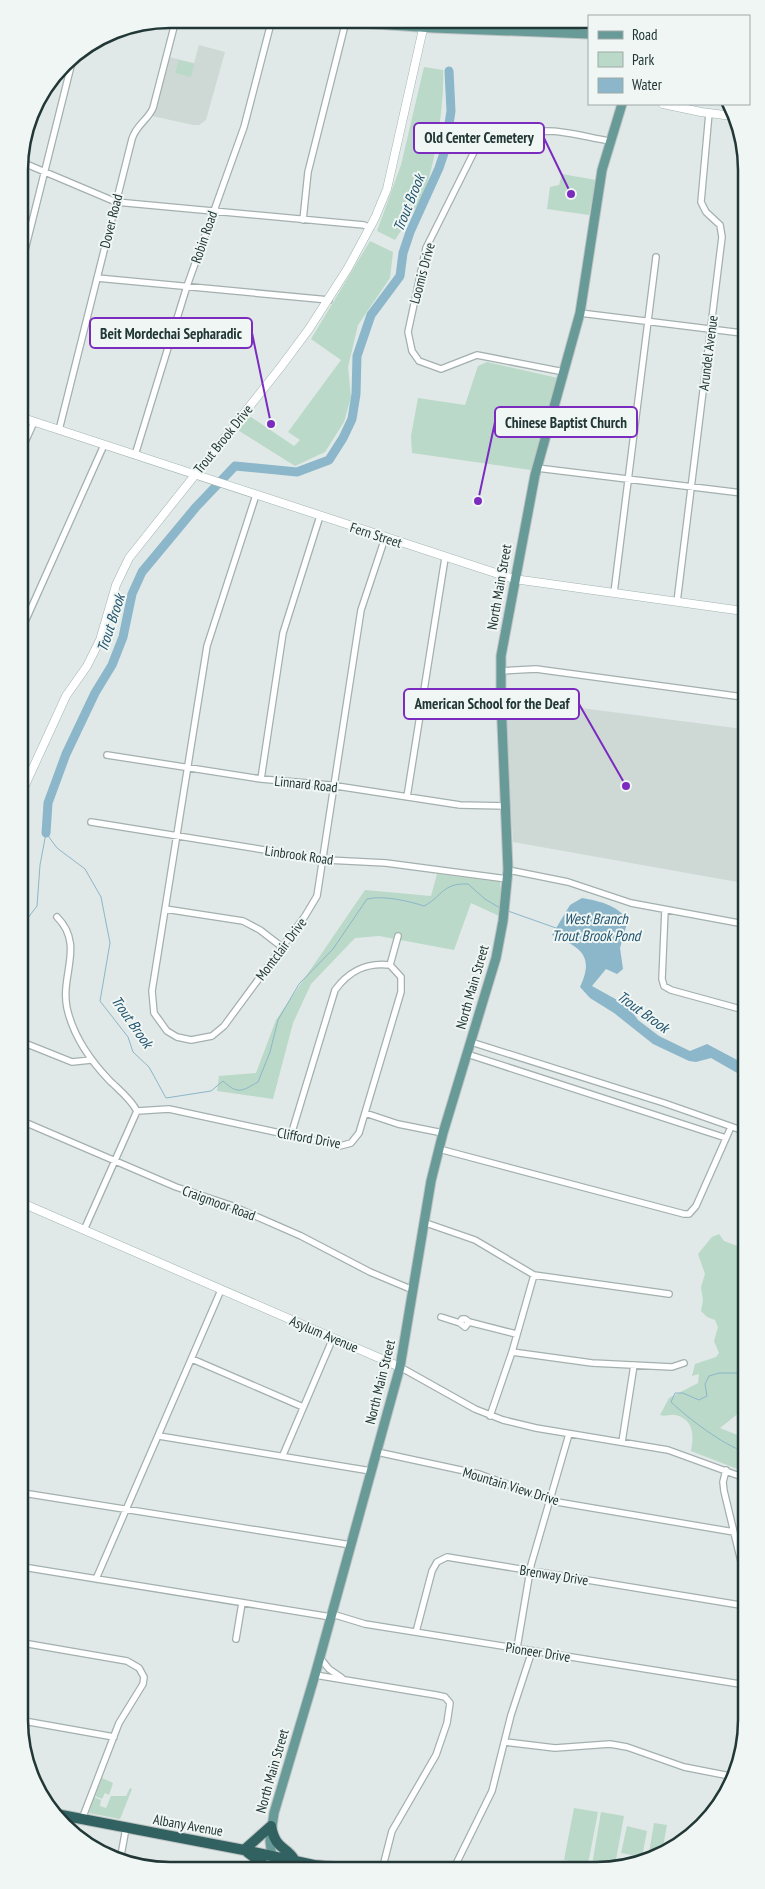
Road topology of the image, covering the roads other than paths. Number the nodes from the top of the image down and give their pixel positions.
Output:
1 (174, 28) edge
2 (270, 28) edge
3 (343, 28) edge
4 (423, 28) edge
5 (485, 28) edge
6 (530, 28) edge
7 (530, 31) junction
8 (588, 34) edge
9 (71, 68) edge
10 (622, 105) edge
11 (668, 105) edge
12 (709, 113) junction
13 (727, 115) edge
14 (610, 141) junction
15 (28, 165) edge
16 (45, 172) junction
17 (116, 202) junction
18 (213, 212) junction
19 (303, 220) junction
20 (370, 228) junction
21 (28, 239) edge
22 (656, 257) dead end
23 (97, 278) junction
24 (187, 286) junction
25 (328, 300) junction
26 (580, 313) junction
27 (647, 321) junction
28 (711, 329) junction
29 (738, 332) edge
30 (564, 372) junction
31 (28, 420) edge
32 (34, 422) junction
33 (59, 430) junction
34 (28, 435) edge
35 (104, 445) junction
36 (135, 456) junction
37 (537, 468) junction
38 (194, 475) junction
39 (628, 479) junction
40 (691, 487) junction
41 (738, 493) edge
42 (256, 495) junction
43 (320, 516) junction
44 (385, 538) junction
45 (445, 558) junction
46 (514, 580) junction
47 (614, 593) junction
48 (677, 602) junction
49 (738, 610) edge
50 (28, 615) edge
51 (500, 671) junction
52 (738, 696) edge
53 (107, 755) dead end
54 (187, 767) junction
55 (28, 779) edge
56 (261, 779) junction
57 (334, 786) junction
58 (407, 797) junction
59 (507, 806) junction
60 (91, 822) dead end
61 (177, 836) junction
62 (322, 859) junction
63 (508, 874) junction
64 (165, 909) junction
65 (665, 910) junction
66 (57, 917) dead end
67 (738, 923) edge
68 (398, 936) dead end
69 (282, 947) junction
70 (390, 965) junction
71 (737, 1008) edge
72 (471, 1042) junction
73 (28, 1044) edge
74 (467, 1054) junction
75 (91, 1060) junction
76 (137, 1111) junction
77 (365, 1113) junction
78 (28, 1124) edge
79 (732, 1127) junction
80 (737, 1129) edge
81 (443, 1133) junction
82 (291, 1135) junction
83 (726, 1138) junction
84 (439, 1149) junction
85 (114, 1161) junction
86 (28, 1207) edge
87 (423, 1222) junction
88 (84, 1230) junction
89 (534, 1275) junction
90 (221, 1290) junction
91 (413, 1290) junction
92 (669, 1294) dead end
93 (441, 1317) dead end
94 (516, 1334) junction
95 (333, 1338) junction
96 (512, 1352) junction
97 (192, 1359) junction
98 (684, 1363) dead end
99 (634, 1365) junction
100 (400, 1366) junction
101 (303, 1406) junction
102 (490, 1416) junction
103 (569, 1434) junction
104 (159, 1436) junction
105 (622, 1442) junction
106 (377, 1452) junction
107 (283, 1455) junction
108 (726, 1470) junction
109 (372, 1471) junction
110 (737, 1475) edge
111 (28, 1494) edge
112 (550, 1500) junction
113 (125, 1509) junction
114 (734, 1532) junction
115 (737, 1544) edge
116 (351, 1545) junction
117 (28, 1568) edge
118 (529, 1571) junction
119 (96, 1579) junction
120 (242, 1603) junction
121 (737, 1605) edge
122 (331, 1616) junction
123 (416, 1632) junction
124 (236, 1639) dead end
125 (28, 1644) edge
126 (517, 1648) junction
127 (532, 1651) junction
128 (320, 1658) junction
129 (315, 1675) junction
130 (346, 1680) junction
131 (737, 1684) edge
132 (28, 1722) edge
133 (114, 1737) junction
134 (505, 1742) junction
135 (726, 1775) edge
136 (65, 1816) edge
137 (82, 1819) junction
138 (271, 1826) junction
139 (126, 1828) junction
140 (244, 1850) junction
141 (121, 1853) edge
142 (271, 1855) junction
143 (295, 1861) junction
144 (260, 1862) edge
145 (272, 1862) edge
146 (299, 1862) edge
147 (384, 1862) edge
148 (457, 1862) edge

1 - 17 street, Dover Road
2 - 18 street, Robin Road
3 - 19 street
4 - 20 main road, Trout Brook Drive
5 - 7 main road
6 - 7 main road
7 - 8 main road
9 - 16 street
10 - 14 main road, North Main Street
11 - 12 main road
12 - 13 main road
12 - 28 street, Arundel Avenue
14 - 26 main road, North Main Street
14 - 30 street, Loomis Drive
15 - 16 street
16 - 17 street
16 - 21 street
17 - 18 street
17 - 23 street, Dover Road
18 - 19 street
18 - 24 street, Robin Road
19 - 20 street
20 - 25 main road, Trout Brook Drive
22 - 27 street
23 - 24 street
23 - 33 street, Dover Road
24 - 25 street
24 - 36 street, Robin Road
25 - 38 main road, Trout Brook Drive
26 - 27 street
26 - 30 main road, North Main Street
27 - 28 street
27 - 39 street
28 - 29 street
28 - 40 street, Arundel Avenue
30 - 37 main road, North Main Street
31 - 32 main road, Fern Street
32 - 33 main road, Fern Street
32 - 34 street
33 - 35 main road, Fern Street
35 - 36 main road, Fern Street
35 - 50 street
36 - 38 main road, Fern Street
37 - 39 street
37 - 46 main road, North Main Street
38 - 42 main road, Fern Street
38 - 55 main road, Trout Brook Drive
39 - 40 street
39 - 47 street
40 - 41 street
40 - 48 street, Arundel Avenue
42 - 43 main road, Fern Street
42 - 54 street, Montclair Drive
43 - 44 main road, Fern Street
43 - 56 street
44 - 45 main road, Fern Street
44 - 57 street, Montclair Drive
45 - 46 main road, Fern Street
45 - 58 street
46 - 47 main road, Fern Street
46 - 51 main road, North Main Street
47 - 48 main road, Fern Street
48 - 49 main road, Fern Street
51 - 52 street
51 - 59 main road, North Main Street
53 - 54 street, Linnard Road
54 - 56 street, Linnard Road
54 - 61 street, Montclair Drive
56 - 57 street, Linnard Road
57 - 58 street, Linnard Road
57 - 62 street, Montclair Drive
58 - 59 street, Linnard Road
59 - 63 main road, North Main Street
60 - 61 street, Linbrook Road
61 - 62 street, Linbrook Road
61 - 64 street, Montclair Drive
62 - 63 street, Linbrook Road
62 - 69 street, Montclair Drive
63 - 65 street, Linbrook Road
63 - 72 main road, North Main Street
64 - 69 street
64 - 69 street, Montclair Drive
65 - 67 street, Linbrook Road
65 - 71 street
66 - 75 street
68 - 70 street
70 - 77 street, Clifford Drive
70 - 82 street
72 - 74 main road, North Main Street
72 - 79 street
73 - 75 street
74 - 81 main road, North Main Street
74 - 83 street
75 - 76 street
76 - 82 street, Clifford Drive
76 - 85 street
77 - 81 street
77 - 82 street, Clifford Drive
78 - 85 street, Craigmoor Road
79 - 80 street
79 - 83 street
81 - 84 main road, North Main Street
83 - 84 street
84 - 87 main road, North Main Street
85 - 88 street
85 - 91 street, Craigmoor Road
86 - 88 main road, Asylum Avenue
87 - 89 street
87 - 91 main road, North Main Street
88 - 90 main road, Asylum Avenue
89 - 92 street
89 - 94 street
90 - 95 main road, Asylum Avenue
90 - 97 street
91 - 100 main road, North Main Street
93 - 94 street
94 - 96 street
95 - 100 main road, Asylum Avenue
95 - 101 street
96 - 99 street
96 - 102 street
97 - 101 street
97 - 104 street
98 - 99 street
99 - 105 street
100 - 102 street, Asylum Avenue
100 - 106 main road, North Main Street
101 - 107 street
102 - 103 street, Asylum Avenue
103 - 105 street, Asylum Avenue
103 - 112 street
104 - 107 street
104 - 113 street
105 - 108 street, Asylum Avenue
106 - 109 main road, North Main Street
106 - 112 street, Mountain View Drive
107 - 109 street
108 - 110 street, Asylum Avenue
108 - 114 street
109 - 116 main road, North Main Street
111 - 113 street
112 - 114 street, Mountain View Drive
112 - 118 street
113 - 116 street
113 - 119 street
114 - 115 street
116 - 122 main road, North Main Street
117 - 119 street, Pioneer Drive
118 - 121 street, Brenway Drive
118 - 123 street, Brenway Drive
118 - 126 street
119 - 120 street, Pioneer Drive
120 - 122 street, Pioneer Drive
120 - 124 street
122 - 123 street, Pioneer Drive
122 - 128 main road, North Main Street
123 - 126 street, Pioneer Drive
125 - 133 street
126 - 127 street, Pioneer Drive
127 - 131 street, Pioneer Drive
127 - 134 street
128 - 129 main road, North Main Street
128 - 130 street
129 - 130 street
129 - 138 main road, North Main Street
130 - 147 street
132 - 133 street
133 - 137 street
134 - 135 street
134 - 148 street
136 - 137 highway, Albany Avenue
137 - 139 highway, Albany Avenue
138 - 140 highway
138 - 142 main road, North Main Street
138 - 143 highway
139 - 140 highway, Albany Avenue
139 - 141 street
140 - 142 highway, Albany Avenue
140 - 144 highway
142 - 143 highway, Albany Avenue
142 - 145 main road, North Main Street
143 - 146 highway, Albany Avenue

